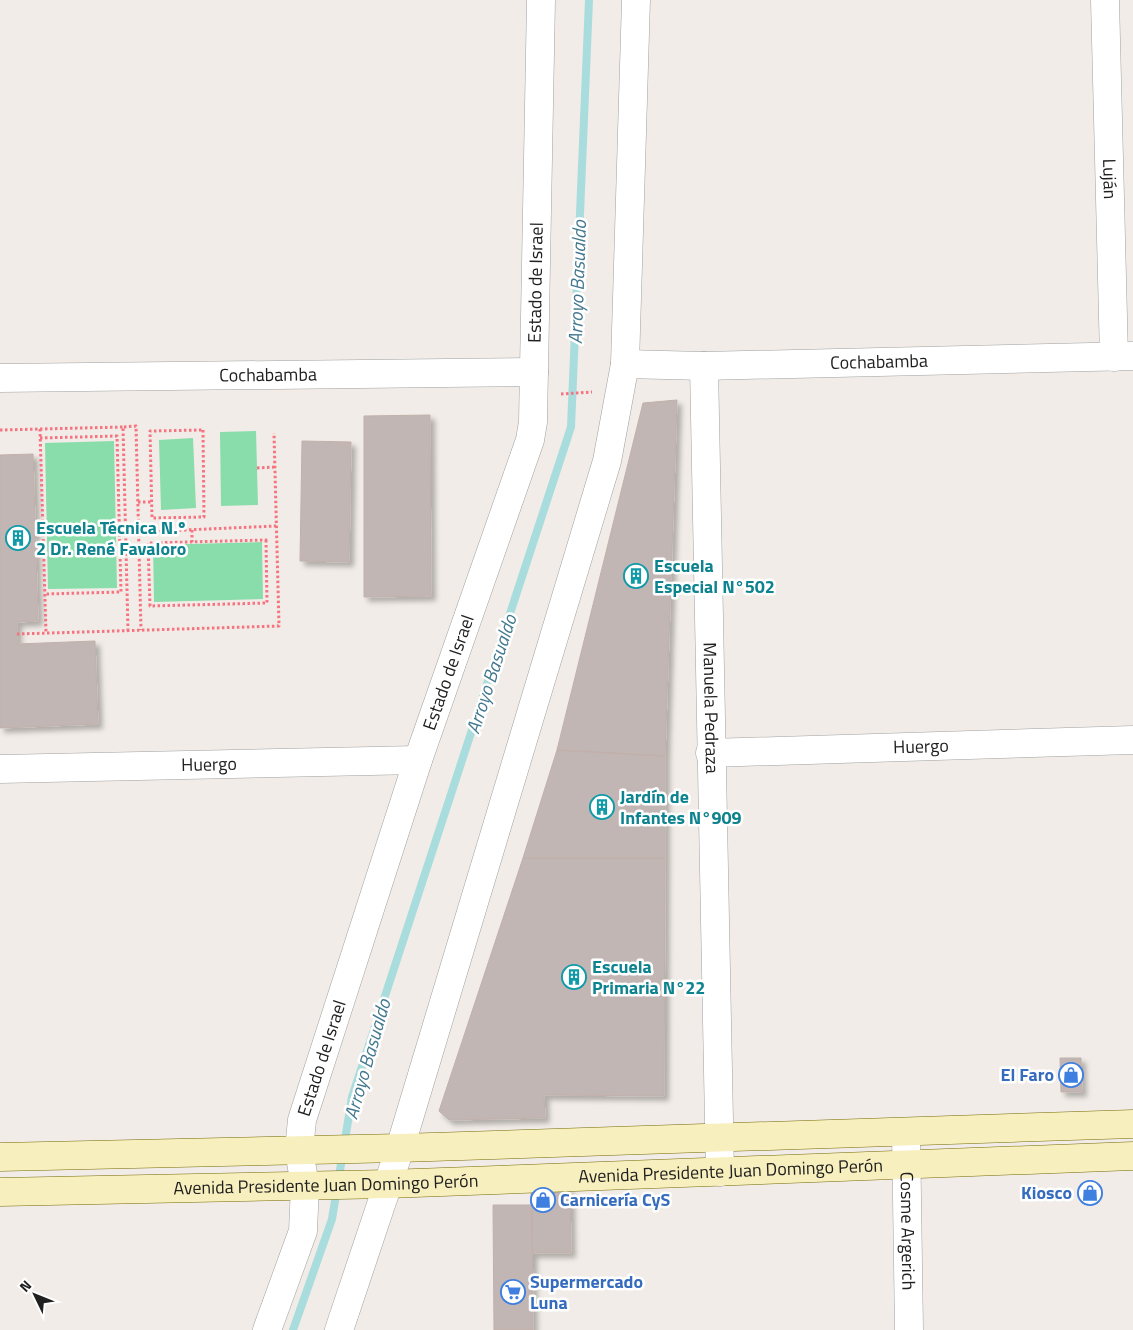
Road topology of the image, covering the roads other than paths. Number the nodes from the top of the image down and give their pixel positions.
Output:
1 (541, 0) edge
2 (636, 0) edge
3 (1105, 0) edge
4 (1123, 356) edge
5 (626, 364) junction
6 (704, 366) junction
7 (534, 372) junction
8 (0, 378) edge
9 (1133, 740) edge
10 (710, 753) junction
11 (418, 760) junction
12 (0, 769) edge
13 (1133, 1124) edge
14 (906, 1132) junction
15 (718, 1138) junction
16 (400, 1148) junction
17 (298, 1150) junction
18 (1133, 1156) edge
19 (0, 1157) edge
20 (907, 1165) junction
21 (720, 1172) junction
22 (388, 1184) junction
23 (305, 1186) junction
24 (0, 1192) edge
25 (267, 1330) edge
26 (339, 1330) edge
27 (909, 1330) edge

1 - 7 street, Estado de Israel
2 - 5 street
3 - 4 street, Luján
4 - 6 street, Cochabamba
5 - 6 street, Cochabamba
5 - 16 street
6 - 10 street, Manuela Pedraza
7 - 8 street, Cochabamba
7 - 11 street, Estado de Israel
9 - 10 street, Huergo
10 - 15 street, Manuela Pedraza
11 - 12 street, Huergo
11 - 17 street, Estado de Israel
13 - 14 main road, Avenida Presidente Juan Domingo Perón
14 - 15 main road, Avenida Presidente Juan Domingo Perón
14 - 20 street, Cosme Argerich
15 - 16 main road, Avenida Presidente Juan Domingo Perón
15 - 21 street, Manuela Pedraza
16 - 17 main road, Avenida Presidente Juan Domingo Perón
16 - 22 street
17 - 19 main road, Avenida Presidente Juan Domingo Perón
17 - 23 street, Estado de Israel
18 - 20 main road, Avenida Presidente Juan Domingo Perón
20 - 21 main road, Avenida Presidente Juan Domingo Perón
20 - 27 street, Cosme Argerich
21 - 22 main road, Avenida Presidente Juan Domingo Perón
22 - 23 main road, Avenida Presidente Juan Domingo Perón
22 - 26 street
23 - 24 main road, Avenida Presidente Juan Domingo Perón
23 - 25 street, Estado de Israel

